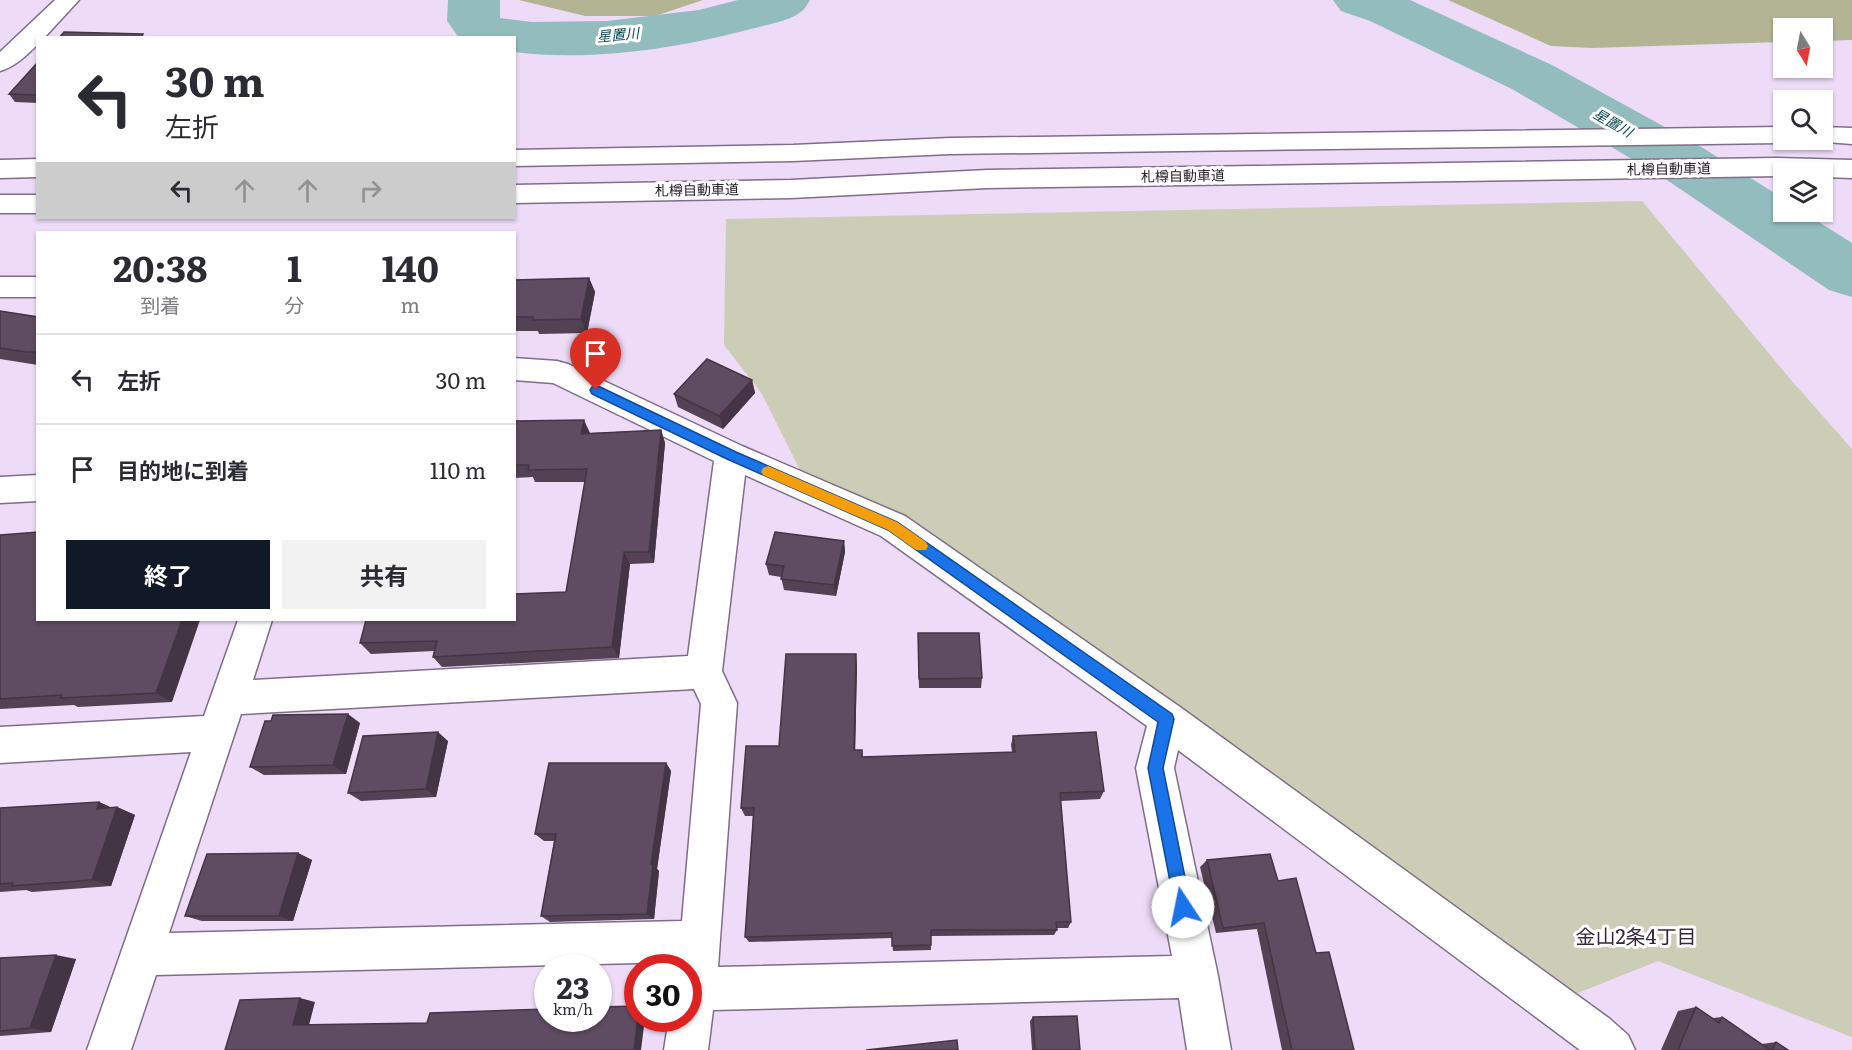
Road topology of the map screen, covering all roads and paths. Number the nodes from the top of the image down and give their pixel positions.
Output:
1 (68, 0) edge
2 (0, 64) edge
3 (1773, 135) edge
4 (1833, 135) edge
5 (1852, 136) edge
6 (516, 159) edge
7 (36, 168) edge
8 (0, 169) edge
9 (1852, 169) edge
10 (516, 194) edge
11 (0, 204) edge
12 (36, 204) edge
13 (0, 287) edge
14 (36, 287) edge
15 (516, 369) edge
16 (732, 455) junction
17 (36, 488) edge
18 (0, 490) edge
19 (255, 621) edge
20 (704, 672) junction
21 (223, 716) junction
22 (1167, 719) junction
23 (0, 745) edge
24 (700, 941) junction
25 (142, 954) junction
26 (699, 954) edge
27 (1197, 976) junction
28 (702, 989) edge
29 (689, 1032) edge
30 (109, 1050) edge
31 (686, 1050) edge
32 (1209, 1050) edge
33 (1613, 1050) edge

1 - 2 main road
3 - 6 main road
4 - 5 main road
7 - 8 main road
9 - 10 main road, 札樽自動車道
11 - 12 main road
13 - 14 main road
15 - 16 main road
16 - 20 main road
16 - 22 main road
17 - 18 main road
19 - 21 main road
20 - 21 main road
20 - 24 main road
21 - 23 main road
21 - 25 main road
22 - 27 main road
22 - 33 main road
24 - 25 main road
24 - 26 main road
25 - 30 main road
27 - 28 main road
27 - 32 main road
29 - 31 main road

